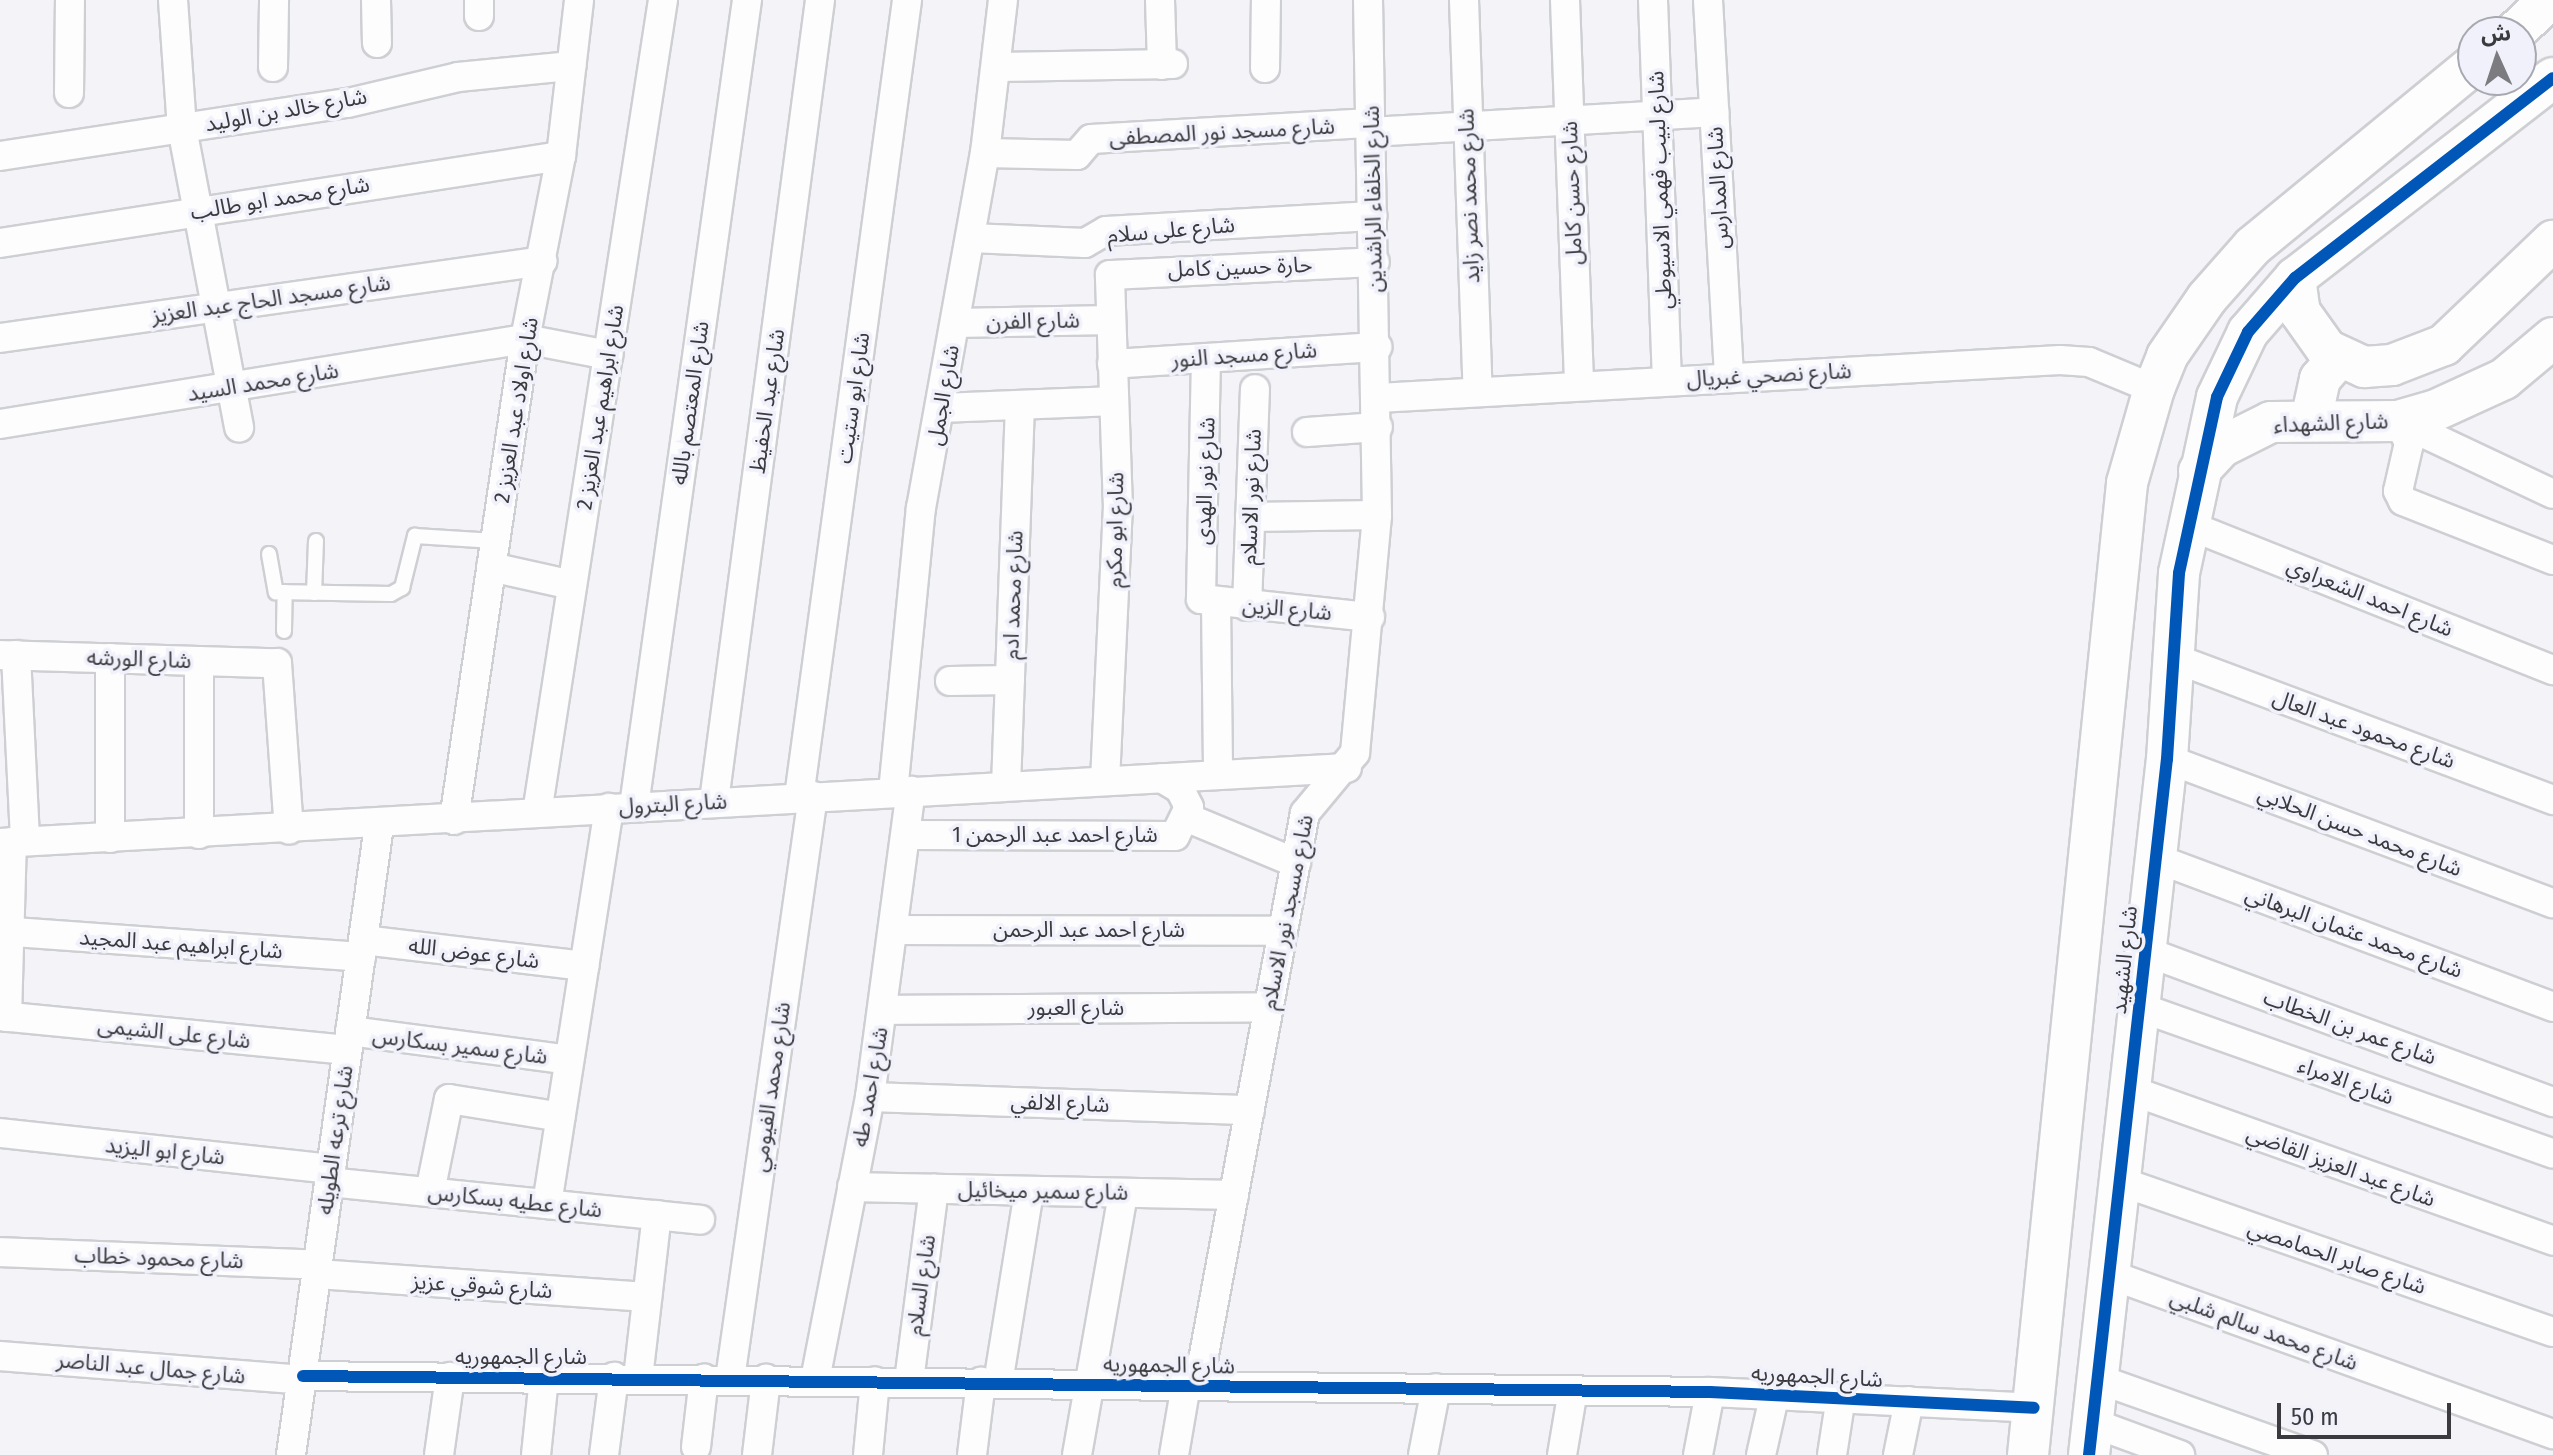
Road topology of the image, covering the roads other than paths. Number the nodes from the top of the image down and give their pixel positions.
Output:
1 (70, 0) edge
2 (173, 0) edge
3 (274, 0) edge
4 (376, 0) edge
5 (579, 0) edge
6 (663, 0) edge
7 (747, 0) edge
8 (820, 0) edge
9 (907, 0) edge
10 (1003, 0) edge
11 (1160, 0) edge
12 (1266, 0) edge
13 (1368, 0) edge
14 (1464, 0) edge
15 (1565, 0) edge
16 (1653, 0) edge
17 (1708, 0) edge
18 (2549, 0) edge
19 (2532, 16) edge
20 (377, 43) dead end
21 (571, 66) junction
22 (273, 67) dead end
23 (998, 67) junction
24 (1265, 68) dead end
25 (2457, 77) edge
26 (2553, 78) edge
27 (69, 93) dead end
28 (2420, 106) junction
29 (1714, 112) junction
30 (1657, 115) junction
31 (1569, 120) junction
32 (182, 128) junction
33 (1371, 128) junction
34 (1465, 128) junction
35 (2454, 150) junction
36 (985, 153) junction
37 (0, 156) edge
38 (561, 156) junction
39 (198, 211) junction
40 (1373, 216) junction
41 (971, 238) junction
42 (2553, 241) edge
43 (0, 243) edge
44 (543, 261) junction
45 (1375, 262) junction
46 (2295, 278) junction
47 (1109, 279) joint
48 (216, 307) junction
49 (1110, 320) junction
50 (956, 323) junction
51 (0, 338) edge
52 (2553, 338) edge
53 (525, 339) junction
54 (1377, 347) junction
55 (608, 355) junction
56 (1206, 358) junction
57 (2338, 358) junction
58 (1112, 364) junction
59 (1729, 377) junction
60 (1667, 381) junction
61 (1579, 386) junction
62 (231, 387) junction
63 (1255, 389) dead end
64 (2154, 389) junction
65 (1478, 392) junction
66 (1378, 398) junction
67 (1114, 401) junction
68 (1020, 405) junction
69 (942, 408) junction
70 (2311, 420) junction
71 (2398, 421) junction
72 (0, 424) edge
73 (1378, 427) junction
74 (239, 428) dead end
75 (1307, 432) dead end
76 (2199, 471) junction
77 (2553, 494) edge
78 (1377, 515) junction
79 (1250, 517) junction
80 (2188, 525) junction
81 (316, 541) dead end
82 (269, 554) dead end
83 (493, 554) junction
84 (2553, 560) edge
85 (572, 585) junction
86 (285, 592) junction
87 (314, 593) junction
88 (1210, 602) junction
89 (1247, 606) junction
90 (1370, 617) junction
91 (284, 631) dead end
92 (8, 655) edge
93 (110, 658) junction
94 (2176, 659) junction
95 (199, 661) junction
96 (2553, 670) edge
97 (1010, 680) junction
98 (950, 681) dead end
99 (2167, 759) junction
100 (1347, 768) junction
101 (1218, 775) junction
102 (1162, 778) junction
103 (1105, 781) junction
104 (1006, 786) junction
105 (902, 792) junction
106 (806, 796) junction
107 (2553, 800) edge
108 (714, 801) junction
109 (621, 807) junction
110 (537, 813) junction
111 (1188, 818) junction
112 (454, 820) junction
113 (379, 826) junction
114 (289, 830) junction
115 (199, 834) junction
116 (906, 835) junction
117 (110, 838) junction
118 (12, 842) edge
119 (2155, 858) junction
120 (1296, 863) junction
121 (2553, 903) edge
122 (896, 930) junction
123 (5, 931) edge
124 (1283, 931) junction
125 (362, 948) junction
126 (2147, 952) junction
127 (584, 966) junction
128 (1269, 1007) junction
129 (2139, 1007) junction
130 (2553, 1007) edge
131 (884, 1010) junction
132 (4, 1017) edge
133 (348, 1041) junction
134 (569, 1060) junction
135 (2130, 1090) junction
136 (870, 1097) junction
137 (2553, 1102) edge
138 (1250, 1110) junction
139 (561, 1117) junction
140 (0, 1133) edge
141 (2553, 1154) edge
142 (330, 1176) junction
143 (2122, 1182) junction
144 (852, 1187) junction
145 (934, 1189) junction
146 (1029, 1191) junction
147 (430, 1192) junction
148 (1123, 1193) junction
149 (1234, 1195) junction
150 (547, 1204) junction
151 (657, 1215) junction
152 (700, 1220) dead end
153 (2553, 1241) edge
154 (0, 1252) edge
155 (317, 1270) junction
156 (2111, 1275) junction
157 (647, 1297) junction
158 (2553, 1332) edge
159 (0, 1356) edge
160 (450, 1377) junction
161 (302, 1378) junction
162 (544, 1378) junction
163 (626, 1378) junction
164 (717, 1378) junction
165 (766, 1379) junction
166 (2098, 1379) junction
167 (815, 1380) junction
168 (875, 1381) junction
169 (909, 1381) junction
170 (990, 1383) junction
171 (1088, 1383) junction
172 (1186, 1385) junction
173 (1436, 1388) junction
174 (1573, 1390) junction
175 (1710, 1392) junction
176 (1775, 1393) junction
177 (1841, 1397) junction
178 (1909, 1401) junction
179 (2032, 1428) edge
180 (2553, 1434) edge
181 (2091, 1437) edge
182 (696, 1447) dead end
183 (291, 1455) edge
184 (439, 1455) edge
185 (536, 1455) edge
186 (604, 1455) edge
187 (757, 1455) edge
188 (868, 1455) edge
189 (972, 1455) edge
190 (1077, 1455) edge
191 (1174, 1455) edge
192 (1423, 1455) edge
193 (1562, 1455) edge
194 (1698, 1455) edge
195 (1761, 1455) edge
196 (1832, 1455) edge
197 (1898, 1455) edge
198 (2180, 1455) edge
199 (2313, 1455) edge

1 - 27 street
2 - 32 street
3 - 22 street
4 - 20 street
5 - 21 street, شارع اولاد عبد العزيز 2
6 - 55 street, شارع ابراهيم عبد العزيز 2
7 - 109 street, شارع المعتصم بالله
8 - 108 street, شارع عبد الحفيظ
9 - 106 street, شارع ابو ستيت
10 - 23 street, شارع الجمل
11 - 23 street
12 - 24 street
13 - 33 street, شارع الخلفاء الراشدين
14 - 34 street, شارع محمد نصر زايد
15 - 31 street, شارع حسن كامل
16 - 30 street, شارع لبيب فهمي الاسيوطي
17 - 29 street, شارع المدارس
18 - 19 street
21 - 32 street, شارع خالد بن الوليد
21 - 38 street, شارع اولاد عبد العزيز 2
23 - 36 street, شارع الجمل
25 - 28 street, شارع الشهيد
26 - 35 street, شارع الشهيد
28 - 35 street
28 - 64 street, شارع الشهيد
29 - 30 street, شارع مسجد نور المصطفى
29 - 59 street, شارع المدارس
30 - 31 street, شارع مسجد نور المصطفى
30 - 60 street, شارع لبيب فهمي الاسيوطي
31 - 34 street, شارع مسجد نور المصطفى
31 - 61 street, شارع حسن كامل
32 - 37 street, شارع خالد بن الوليد
32 - 39 street
33 - 34 street, شارع مسجد نور المصطفى
33 - 36 street, شارع مسجد نور المصطفى
33 - 40 street, شارع الخلفاء الراشدين
34 - 65 street, شارع محمد نصر زايد
35 - 46 street, شارع الشهيد
36 - 41 street, شارع الجمل
38 - 39 street, شارع محمد ابو طالب
38 - 44 street, شارع اولاد عبد العزيز 2
39 - 43 street, شارع محمد ابو طالب
39 - 48 street
40 - 41 street, شارع على سلام
40 - 45 street, شارع الخلفاء الراشدين
41 - 50 street, شارع الجمل
42 - 57 street
44 - 48 street, شارع مسجد الحاج عبد العزيز
44 - 53 street, شارع اولاد عبد العزيز 2
45 - 47 street, حارة حسين كامل
45 - 54 street, شارع الخلفاء الراشدين
46 - 57 street
46 - 76 street, شارع الشهيد
47 - 49 street, شارع ابو مكرم
48 - 51 street, شارع مسجد الحاج عبد العزيز
48 - 62 street
49 - 50 street, شارع الفرن
49 - 58 street, شارع ابو مكرم
50 - 69 street, شارع الجمل
52 - 71 street, شارع الشهداء
53 - 55 street
53 - 62 street, شارع محمد السيد
53 - 83 street, شارع اولاد عبد العزيز 2
54 - 56 street, شارع مسجد النور
54 - 66 street, شارع الخلفاء الراشدين
55 - 85 street, شارع ابراهيم عبد العزيز 2
56 - 58 street, شارع مسجد النور
56 - 88 street, شارع نور الهدى
57 - 70 street
58 - 67 street, شارع ابو مكرم
59 - 60 street, شارع نصحي غبريال
59 - 64 street, شارع نصحي غبريال
60 - 61 street, شارع نصحي غبريال
61 - 65 street, شارع نصحي غبريال
62 - 72 street, شارع محمد السيد
62 - 74 street
63 - 79 street, شارع نور الاسلام
64 - 179 street, شارع الشهيد
65 - 66 street, شارع نصحي غبريال
66 - 73 street
67 - 68 street
67 - 103 street, شارع ابو مكرم
68 - 69 street
68 - 97 street, شارع محمد ادم
69 - 105 street, شارع الجمل
70 - 71 street, شارع الشهداء
70 - 76 street, شارع الشهداء
71 - 77 street
71 - 84 street
73 - 75 street
73 - 78 street
76 - 80 street, شارع الشهيد
78 - 79 street
78 - 90 street
79 - 89 street, شارع نور الاسلام
80 - 94 street, شارع الشهيد
80 - 96 street, شارع احمد الشعراوي
81 - 87 lane
82 - 86 lane
83 - 85 street
83 - 87 lane
83 - 112 street, شارع اولاد عبد العزيز 2
85 - 110 street, شارع ابراهيم عبد العزيز 2
86 - 87 lane
86 - 91 lane
88 - 89 street, شارع الزين
88 - 101 street, شارع نور الهدى
89 - 90 street, شارع الزين
90 - 100 street
92 - 93 street, شارع الورشه
92 - 118 street
93 - 95 street, شارع الورشه
93 - 117 street
94 - 99 street, شارع الشهيد
94 - 107 street, شارع محمود عبد العال
95 - 114 street, شارع الورشه
95 - 115 street
97 - 98 street
97 - 104 street, شارع محمد ادم
99 - 119 street, شارع الشهيد
99 - 121 street, شارع محمد حسن الحلابي
100 - 101 street, شارع البترول
100 - 120 street, شارع مسجد نور الاسلام
101 - 102 street, شارع البترول
102 - 103 street, شارع البترول
102 - 111 street, شارع احمد عبد الرحمن 1
103 - 104 street, شارع البترول
104 - 105 street, شارع البترول
105 - 106 street, شارع البترول
105 - 116 street, شارع احمد طه
106 - 108 street, شارع البترول
106 - 164 street, شارع محمد الفيومي
108 - 109 street, شارع البترول
109 - 110 street, شارع البترول
109 - 127 street, شارع المعتصم بالله
110 - 112 street, شارع البترول
111 - 116 street, شارع احمد عبد الرحمن 1
111 - 120 street
112 - 113 street, شارع البترول
113 - 114 street, شارع البترول
113 - 125 street, شارع ترعه الطويله
114 - 115 street, شارع البترول
115 - 117 street, شارع البترول
116 - 122 street, شارع احمد طه
117 - 118 street, شارع البترول
118 - 123 street
119 - 126 street, شارع الشهيد
119 - 130 street, شارع محمد عثمان البرهاني
120 - 124 street, شارع مسجد نور الاسلام
122 - 124 street, شارع احمد عبد الرحمن
122 - 131 street, شارع احمد طه
123 - 125 street, شارع ابراهيم عبد المجيد
123 - 132 street
124 - 128 street, شارع مسجد نور الاسلام
125 - 127 street, شارع عوض الله
125 - 133 street, شارع ترعه الطويله
126 - 129 street, شارع الشهيد
126 - 137 street, شارع عمر بن الخطاب
127 - 134 street, شارع المعتصم بالله
128 - 131 street, شارع العبور
128 - 138 street, شارع مسجد نور الاسلام
129 - 135 street, شارع الشهيد
129 - 141 street, شارع الامراء
131 - 136 street, شارع احمد طه
132 - 133 street, شارع على الشيمى
133 - 134 street, شارع سمير بسكارس
133 - 142 street, شارع ترعه الطويله
134 - 139 street, شارع المعتصم بالله
135 - 143 street, شارع الشهيد
135 - 153 street, شارع عبد العزيز القاضي
136 - 138 street, شارع الالفي
136 - 144 street, شارع احمد طه
138 - 149 street, شارع مسجد نور الاسلام
139 - 147 street
139 - 150 street, شارع المعتصم بالله
140 - 142 street, شارع ابو اليزيد
142 - 147 street, شارع عطيه بسكارس
142 - 155 street, شارع ترعه الطويله
143 - 156 street, شارع الشهيد
143 - 158 street, شارع صابر الحمامصي
144 - 145 street, شارع سمير ميخائيل
144 - 167 street, شارع احمد طه
145 - 146 street, شارع سمير ميخائيل
145 - 169 street, شارع السلام
146 - 148 street, شارع سمير ميخائيل
146 - 170 street
147 - 150 street, شارع عطيه بسكارس
148 - 149 street, شارع سمير ميخائيل
148 - 171 street
149 - 172 street, شارع مسجد نور الاسلام
150 - 151 street, شارع عطيه بسكارس
151 - 152 street, شارع عطيه بسكارس
151 - 157 street
154 - 155 street, شارع محمود خطاب
155 - 157 street, شارع شوقي عزيز
155 - 161 street, شارع ترعه الطويله
156 - 166 street, شارع الشهيد
156 - 180 street, شارع محمد سالم شلبي
157 - 163 street
159 - 161 street, شارع جمال عبد الناصر
160 - 161 street, شارع الجمهوريه
160 - 162 street, شارع الجمهوريه
160 - 184 street
161 - 183 street, شارع ترعه الطويله
162 - 163 street, شارع الجمهوريه
162 - 185 street
163 - 164 street, شارع الجمهوريه
163 - 186 street
164 - 165 street, شارع الجمهوريه
164 - 182 street, شارع محمد الفيومي
165 - 167 street, شارع الجمهوريه
165 - 187 street
166 - 181 street, شارع الشهيد
166 - 199 street
167 - 168 street, شارع الجمهوريه
168 - 169 street, شارع الجمهوريه
168 - 188 street
169 - 170 street, شارع الجمهوريه
170 - 171 street, شارع الجمهوريه
170 - 189 street
171 - 172 street, شارع الجمهوريه
171 - 190 street
172 - 173 street, شارع الجمهوريه
172 - 191 street, شارع مسجد نور الاسلام
173 - 174 street, شارع الجمهوريه
173 - 192 street
174 - 175 street, شارع الجمهوريه
174 - 193 street
175 - 176 street, شارع الجمهوريه
175 - 194 street
176 - 177 street, شارع الجمهوريه
176 - 195 street
177 - 178 street, شارع الجمهوريه
177 - 196 street
178 - 179 street, شارع الجمهوريه
178 - 197 street
179 - 181 street
181 - 198 street

